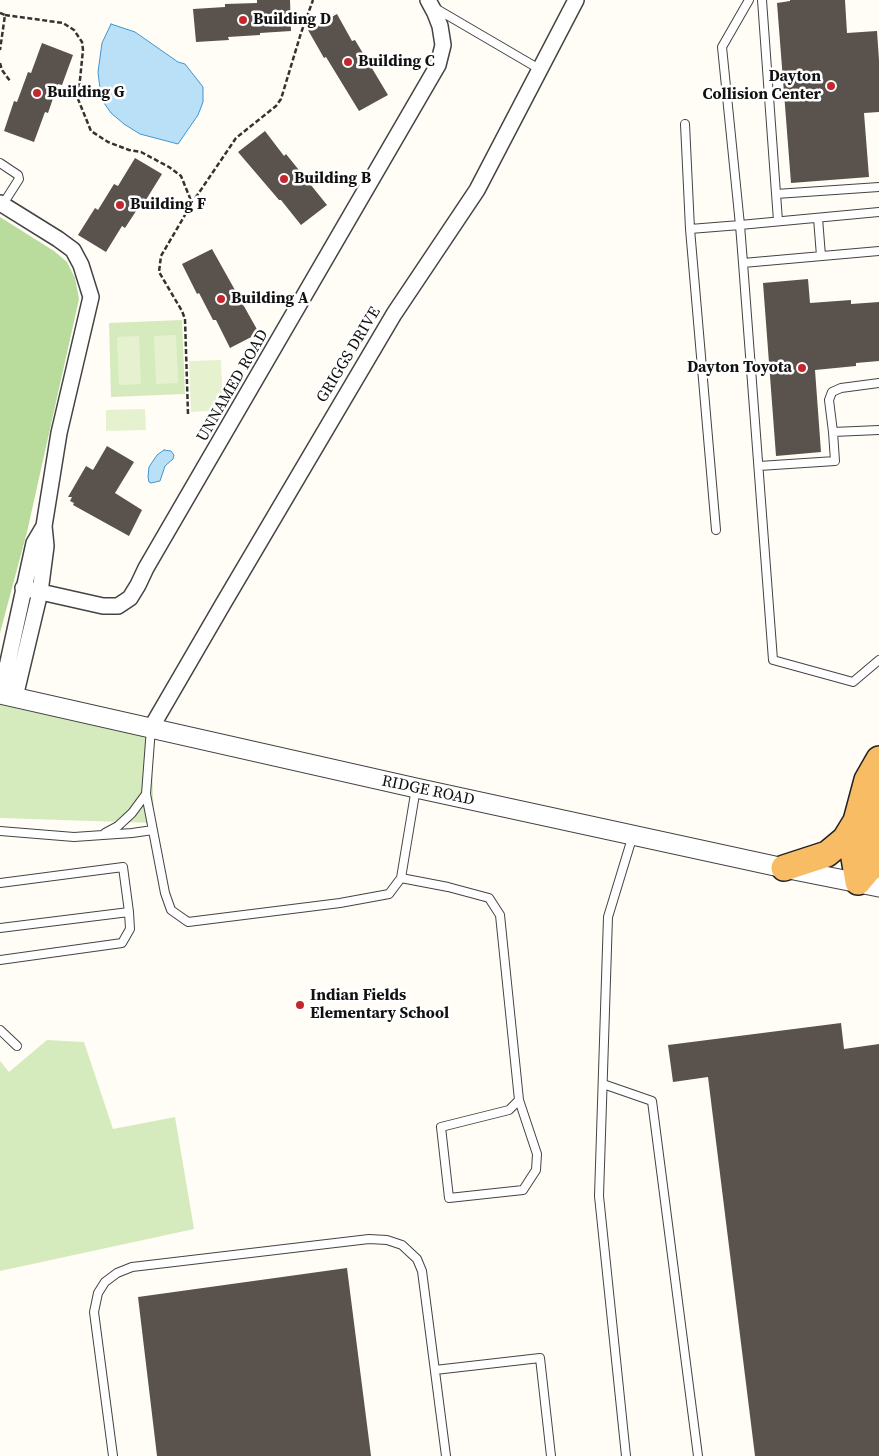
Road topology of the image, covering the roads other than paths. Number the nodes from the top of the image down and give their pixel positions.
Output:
1 (576, 0) edge
2 (749, 0) edge
3 (762, 0) edge
4 (430, 3) edge
5 (541, 70) junction
6 (685, 124) dead end
7 (0, 163) edge
8 (879, 186) edge
9 (776, 194) junction
10 (1, 204) edge
11 (879, 212) edge
12 (818, 218) junction
13 (778, 221) junction
14 (740, 225) junction
15 (690, 229) junction
16 (879, 251) edge
17 (821, 256) junction
18 (743, 264) junction
19 (879, 383) edge
20 (879, 430) edge
21 (833, 432) junction
22 (758, 466) junction
23 (44, 526) junction
24 (716, 530) dead end
25 (23, 588) junction
26 (40, 592) junction
27 (879, 660) edge
28 (5, 695) edge
29 (151, 728) junction
30 (879, 759) edge
31 (416, 788) junction
32 (879, 788) edge
33 (146, 794) junction
34 (856, 821) junction
35 (153, 830) junction
36 (0, 831) edge
37 (101, 835) junction
38 (633, 835) junction
39 (879, 843) edge
40 (784, 868) junction
41 (401, 878) junction
42 (0, 883) edge
43 (868, 884) edge
44 (129, 912) junction
45 (0, 928) edge
46 (0, 960) edge
47 (0, 1030) edge
48 (17, 1046) dead end
49 (603, 1084) junction
50 (519, 1100) junction
51 (435, 1370) junction
52 (113, 1456) edge
53 (446, 1456) edge
54 (551, 1456) edge
55 (626, 1456) edge
56 (698, 1456) edge

1 - 5 street, GRIGGS DRIVE
2 - 14 lane
3 - 9 lane
4 - 5 lane
4 - 26 street, UNNAMED ROAD
5 - 29 street, GRIGGS DRIVE
6 - 15 lane
7 - 10 lane
8 - 9 lane
9 - 13 lane
10 - 23 street
11 - 12 lane
12 - 13 lane
12 - 17 lane
13 - 14 lane
14 - 15 lane
14 - 18 lane
15 - 24 lane
16 - 17 lane
17 - 18 lane
18 - 22 lane
19 - 21 lane
20 - 21 lane
21 - 22 lane
22 - 27 lane
23 - 25 street
23 - 26 street
25 - 26 street, UNNAMED ROAD
25 - 28 street
26 - 28 street
28 - 29 street, RIDGE ROAD
29 - 31 street, RIDGE ROAD
29 - 33 lane
30 - 34 highway
31 - 38 street, RIDGE ROAD
31 - 41 lane
32 - 39 highway
33 - 35 lane
33 - 37 lane
34 - 40 highway
34 - 43 highway
35 - 37 lane
35 - 41 lane
36 - 37 lane
38 - 40 street, RIDGE ROAD
38 - 49 lane
39 - 43 highway
40 - 43 street, RIDGE ROAD
41 - 50 lane
42 - 44 lane
44 - 45 lane
44 - 46 lane
47 - 48 lane
49 - 55 lane
49 - 56 lane
50 - 50 lane
51 - 52 lane
51 - 53 lane
51 - 54 lane

